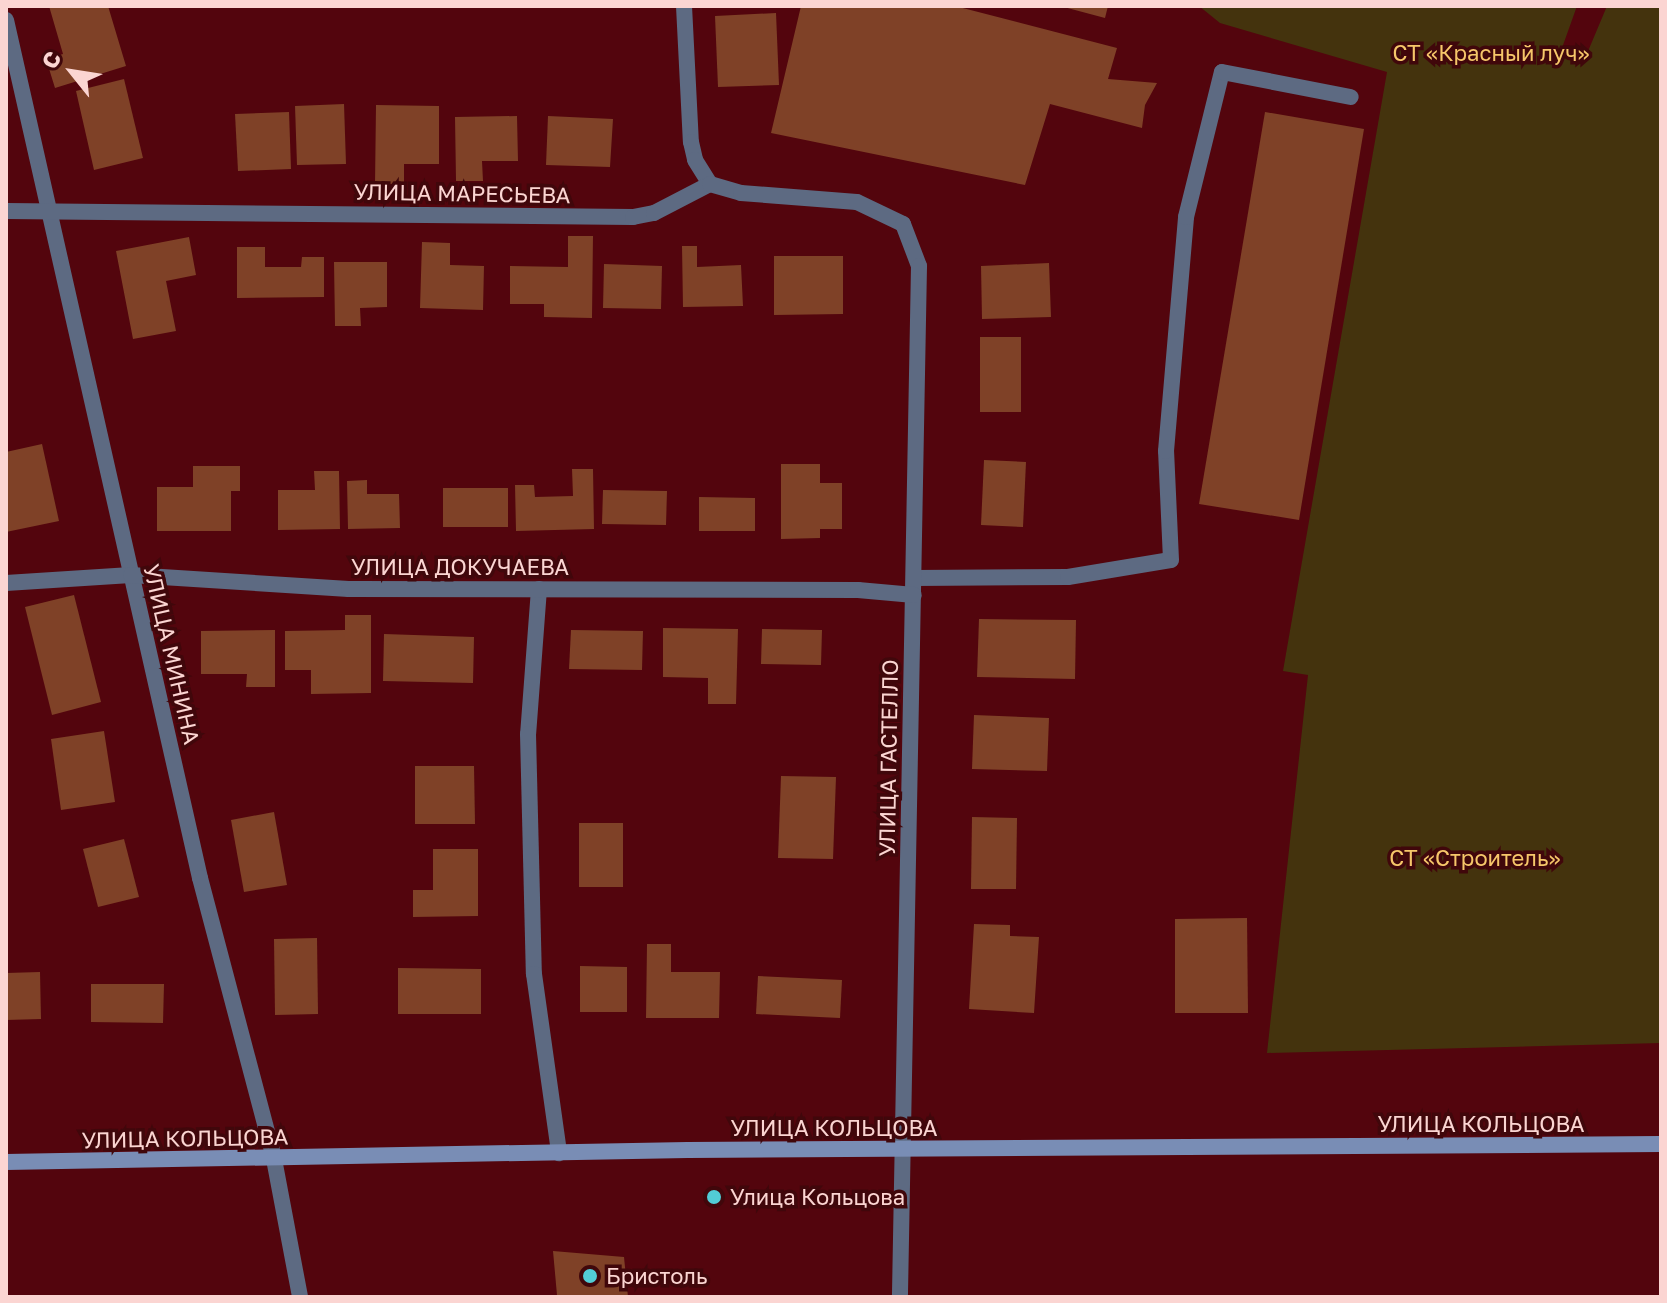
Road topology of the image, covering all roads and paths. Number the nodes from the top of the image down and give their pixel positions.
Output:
1 (684, 6) edge
2 (6, 20) edge
3 (1351, 97) dead end
4 (710, 184) junction
5 (49, 209) junction
6 (6, 211) edge
7 (131, 575) junction
8 (6, 583) edge
9 (914, 586) junction
10 (539, 589) junction
11 (1661, 1144) edge
12 (900, 1151) junction
13 (559, 1153) junction
14 (274, 1159) junction
15 (6, 1162) edge
16 (300, 1297) edge
17 (900, 1297) edge

1 - 4 street
2 - 5 street, УЛИЦА МИНИНА
3 - 9 street, УЛИЦА ДОКУЧАЕВА
4 - 5 street, УЛИЦА МАРЕСЬЕВА
4 - 9 street, УЛИЦА ГАСТЕЛЛО
5 - 6 street, УЛИЦА МАРЕСЬЕВА
5 - 7 street, УЛИЦА МИНИНА
7 - 8 street, УЛИЦА ДОКУЧАЕВА
7 - 10 street, УЛИЦА ДОКУЧАЕВА
7 - 14 street, УЛИЦА МИНИНА
9 - 10 street, УЛИЦА ДОКУЧАЕВА
9 - 12 street, УЛИЦА ГАСТЕЛЛО
10 - 13 street
11 - 12 main road, УЛИЦА КОЛЬЦОВА
12 - 13 main road, УЛИЦА КОЛЬЦОВА
12 - 17 street, УЛИЦА ГАСТЕЛЛО
13 - 14 main road, УЛИЦА КОЛЬЦОВА
14 - 15 main road, УЛИЦА КОЛЬЦОВА
14 - 16 street, УЛИЦА МИНИНА

